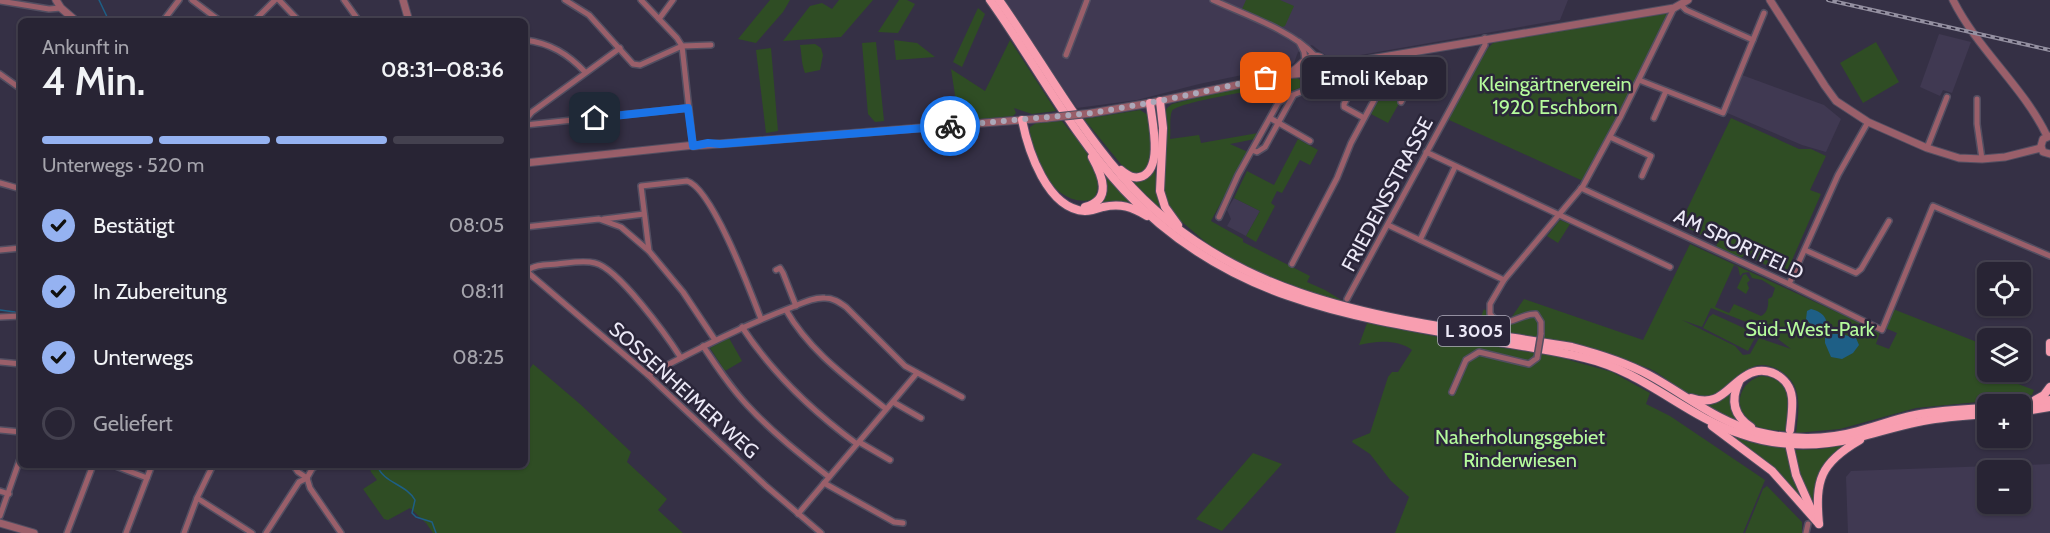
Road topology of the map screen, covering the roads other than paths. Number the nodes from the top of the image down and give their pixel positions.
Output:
1 (56, 0) edge
2 (179, 0) edge
3 (192, 0) edge
4 (275, 0) edge
5 (279, 0) edge
6 (344, 0) edge
7 (403, 0) edge
8 (565, 0) edge
9 (641, 0) edge
10 (673, 0) edge
11 (990, 0) edge
12 (999, 0) edge
13 (1087, 0) edge
14 (1213, 0) edge
15 (1688, 0) edge
16 (1770, 0) edge
17 (1953, 0) edge
18 (0, 1) edge
19 (1677, 7) junction
20 (61, 8) junction
21 (1764, 13) dead end
22 (73, 18) edge
23 (165, 18) edge
24 (216, 18) edge
25 (257, 18) edge
26 (296, 18) edge
27 (354, 18) edge
28 (408, 18) edge
29 (659, 19) junction
30 (1485, 38) junction
31 (528, 40) edge
32 (1299, 40) junction
33 (1753, 40) junction
34 (711, 45) dead end
35 (682, 46) junction
36 (620, 48) junction
37 (1066, 55) dead end
38 (1314, 55) junction
39 (1393, 55) junction
40 (1365, 60) junction
41 (1304, 62) junction
42 (1423, 62) dead end
43 (1324, 63) junction
44 (1341, 65) junction
45 (585, 72) junction
46 (0, 74) edge
47 (1322, 74) junction
48 (1285, 75) junction
49 (1308, 75) junction
50 (1386, 78) junction
51 (1639, 80) junction
52 (18, 87) edge
53 (1408, 90) junction
54 (1307, 91) junction
55 (1666, 91) junction
56 (1294, 94) junction
57 (1947, 97) dead end
58 (1977, 99) dead end
59 (1155, 102) junction
60 (1401, 102) dead end
61 (688, 108) junction
62 (528, 117) edge
63 (1270, 118) junction
64 (1364, 118) junction
65 (1654, 118) dead end
66 (1022, 120) junction
67 (1277, 122) junction
68 (1868, 122) junction
69 (528, 125) edge
70 (1080, 136) junction
71 (1610, 136) junction
72 (2048, 136) edge
73 (1310, 141) dead end
74 (693, 146) junction
75 (1927, 148) junction
76 (2041, 148) junction
77 (1252, 150) junction
78 (1426, 152) junction
79 (2050, 155) edge
80 (1105, 156) junction
81 (1982, 159) junction
82 (528, 163) edge
83 (1455, 167) junction
84 (1642, 176) dead end
85 (0, 183) edge
86 (18, 188) edge
87 (1581, 188) junction
88 (1069, 206) junction
89 (644, 214) junction
90 (1558, 215) junction
91 (1219, 217) dead end
92 (599, 219) junction
93 (1889, 221) dead end
94 (1388, 225) junction
95 (528, 226) edge
96 (1163, 226) junction
97 (1186, 235) junction
98 (1420, 240) junction
99 (18, 248) edge
100 (0, 250) edge
101 (1804, 250) junction
102 (649, 251) junction
103 (2050, 256) edge
104 (1292, 264) dead end
105 (1670, 267) dead end
106 (528, 270) edge
107 (776, 270) dead end
108 (528, 273) edge
109 (1504, 280) junction
110 (1789, 284) junction
111 (1347, 299) dead end
112 (795, 306) junction
113 (786, 310) junction
114 (18, 316) edge
115 (0, 317) edge
116 (761, 319) junction
117 (742, 327) junction
118 (716, 340) junction
119 (2050, 344) edge
120 (703, 346) junction
121 (2050, 352) edge
122 (681, 358) junction
123 (0, 362) edge
124 (18, 364) edge
125 (917, 373) junction
126 (648, 375) junction
127 (1741, 379) junction
128 (2050, 387) edge
129 (1452, 392) dead end
130 (1680, 394) junction
131 (962, 397) dead end
132 (2050, 400) edge
133 (893, 402) junction
134 (2031, 402) edge
135 (2031, 405) edge
136 (886, 408) junction
137 (1977, 409) edge
138 (2031, 409) edge
139 (2050, 409) edge
140 (1692, 411) junction
141 (1977, 415) edge
142 (921, 418) dead end
143 (0, 430) edge
144 (1790, 430) dead end
145 (18, 432) edge
146 (1760, 432) junction
147 (1868, 435) junction
148 (858, 443) junction
149 (1790, 448) dead end
150 (891, 460) dead end
151 (18, 466) edge
152 (92, 468) edge
153 (121, 468) edge
154 (151, 468) edge
155 (211, 468) edge
156 (296, 468) edge
157 (313, 468) edge
158 (829, 477) junction
159 (147, 478) junction
160 (307, 478) junction
161 (824, 483) junction
162 (0, 491) edge
163 (9, 494) junction
164 (196, 498) junction
165 (798, 514) junction
166 (0, 516) edge
167 (0, 523) edge
168 (903, 524) dead end
169 (1808, 524) dead end
170 (1821, 529) edge
171 (34, 533) edge
172 (67, 533) edge
173 (126, 533) edge
174 (184, 533) edge
175 (252, 533) edge
176 (266, 533) edge
177 (341, 533) edge
178 (821, 533) edge
179 (1806, 533) edge

1 - 20 street
2 - 23 street
3 - 24 street
4 - 25 street
5 - 26 street
6 - 27 street
7 - 28 street
8 - 36 street
9 - 29 street
10 - 29 street
11 - 70 highway, L 3005
12 - 80 highway, L 3005
13 - 37 street
14 - 32 street
15 - 19 street
16 - 68 street
17 - 72 street
18 - 20 street
19 - 30 street
19 - 33 street
19 - 51 street
20 - 22 street
21 - 33 street
29 - 35 street
30 - 39 street
30 - 78 street, FRIEDENSSTRASSE
31 - 45 street
32 - 38 street
32 - 41 street
33 - 55 street
34 - 35 street
35 - 36 street
35 - 61 street
36 - 45 street
38 - 41 street
38 - 43 street
39 - 40 street
39 - 50 street
40 - 44 street
40 - 64 street
41 - 48 street
41 - 49 street
42 - 53 street
43 - 44 street
43 - 47 street
44 - 47 street
45 - 62 street
46 - 52 street
47 - 49 street
47 - 54 street
48 - 49 street
48 - 59 street
49 - 54 street
50 - 53 street
50 - 64 street
51 - 55 street
51 - 71 street
53 - 60 street
54 - 56 street
55 - 65 street
56 - 63 street
56 - 67 street
57 - 75 street
58 - 81 street
59 - 66 street, bridge
59 - 80 highway
59 - 97 highway
61 - 69 street
61 - 74 street
63 - 67 street
63 - 77 street
64 - 104 street
66 - 74 street
66 - 88 highway
67 - 73 street
67 - 77 street
68 - 75 street
68 - 101 street
70 - 88 highway
70 - 96 highway, L 3005
71 - 84 street
71 - 87 street
72 - 76 street
74 - 82 street
75 - 81 street
76 - 79 street
76 - 81 street
77 - 91 street
78 - 83 street
78 - 94 street, FRIEDENSSTRASSE
80 - 97 highway, L 3005
83 - 90 street
83 - 98 street
85 - 86 street
87 - 90 street
87 - 110 street, AM SPORTFELD
88 - 96 highway
89 - 92 street
89 - 102 street
89 - 116 street
90 - 105 street
90 - 109 street
92 - 95 street
92 - 102 street
93 - 101 street
94 - 98 street
94 - 111 street, FRIEDENSSTRASSE
96 - 140 highway, L 3005
97 - 130 highway, L 3005
98 - 109 street
99 - 100 street
101 - 110 street
102 - 118 street
103 - 110 street, AM SPORTFELD
106 - 122 street
107 - 112 street
108 - 126 street, SOSSENHEIMER WEG
109 - 129 street, bridge
112 - 113 street
112 - 125 street
113 - 116 street
113 - 136 street
114 - 115 street
116 - 117 street
117 - 118 street
117 - 148 street
118 - 120 street
119 - 121 highway
120 - 122 street
120 - 158 street
122 - 126 street
123 - 124 street
125 - 131 street
125 - 133 street
126 - 165 street, SOSSENHEIMER WEG
127 - 130 highway
127 - 144 highway
127 - 146 highway
128 - 134 highway
130 - 146 highway, L 3005
132 - 135 highway
133 - 136 street
133 - 142 street
136 - 148 street
137 - 146 highway, L 3005
138 - 139 highway
140 - 147 highway, L 3005
140 - 170 highway
141 - 147 highway, L 3005
143 - 145 street
147 - 170 highway
148 - 150 street
148 - 158 street
149 - 170 highway
151 - 163 street
152 - 172 street
153 - 159 street
154 - 159 street
155 - 164 street
156 - 160 street
157 - 160 street
158 - 161 street
159 - 173 street
160 - 176 street
160 - 177 street
161 - 165 street
161 - 168 street
162 - 163 street
163 - 166 street
164 - 174 street
164 - 175 street
165 - 178 street, SOSSENHEIMER WEG
167 - 171 street
169 - 179 street

